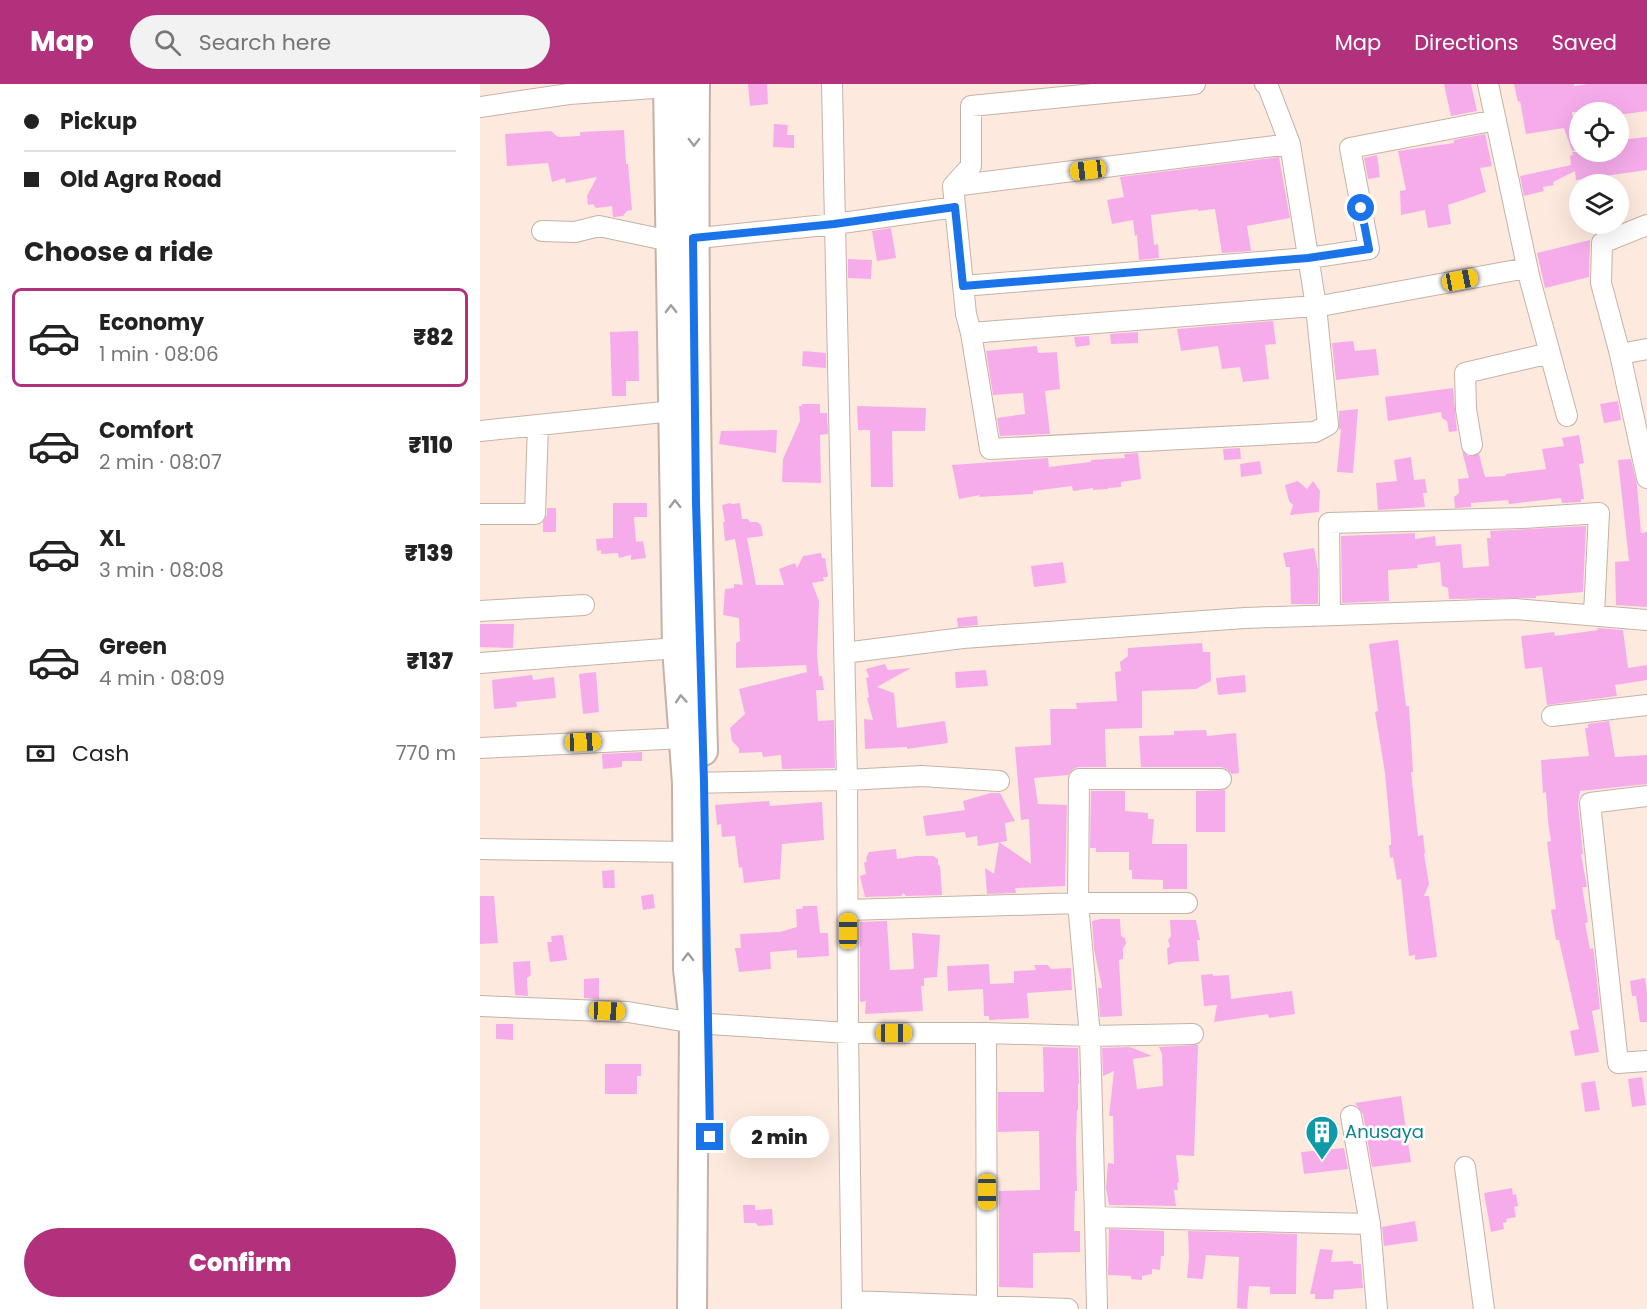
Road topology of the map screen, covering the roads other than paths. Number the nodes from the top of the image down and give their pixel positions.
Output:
1 (832, 84) edge
2 (1195, 84) edge
3 (1265, 84) edge
4 (1488, 84) edge
5 (682, 86) edge
6 (480, 107) edge
7 (1496, 120) junction
8 (1290, 144) junction
9 (953, 186) junction
10 (955, 207) junction
11 (834, 224) junction
12 (1647, 225) edge
13 (542, 231) dead end
14 (682, 239) junction
15 (1308, 258) junction
16 (1527, 268) junction
17 (963, 286) junction
18 (1316, 306) junction
19 (971, 333) junction
20 (1647, 349) edge
21 (1550, 353) junction
22 (1620, 354) junction
23 (673, 411) junction
24 (1567, 416) dead end
25 (538, 426) junction
26 (480, 431) edge
27 (1472, 445) dead end
28 (1647, 475) edge
29 (480, 514) edge
30 (584, 605) dead end
31 (480, 611) edge
32 (1330, 615) junction
33 (1594, 615) junction
34 (1647, 620) edge
35 (678, 648) junction
36 (844, 653) junction
37 (480, 663) edge
38 (1647, 705) edge
39 (1552, 716) dead end
40 (684, 738) junction
41 (480, 748) edge
42 (1221, 779) dead end
43 (847, 780) junction
44 (999, 781) dead end
45 (696, 783) junction
46 (1647, 796) edge
47 (480, 849) edge
48 (689, 852) junction
49 (1078, 903) junction
50 (1186, 903) dead end
51 (848, 910) junction
52 (480, 1006) edge
53 (702, 1023) junction
54 (848, 1033) junction
55 (986, 1033) junction
56 (1193, 1034) dead end
57 (1090, 1036) junction
58 (1647, 1060) edge
59 (1351, 1116) dead end
60 (1464, 1167) dead end
61 (1095, 1217) junction
62 (1370, 1224) junction
63 (852, 1305) edge
64 (987, 1306) junction
65 (692, 1309) edge
66 (711, 1309) edge
67 (1068, 1309) edge
68 (1096, 1309) edge
69 (1377, 1309) edge
70 (1484, 1309) edge

1 - 11 street
2 - 9 street
3 - 8 street
4 - 7 street
5 - 6 street
5 - 14 highway
7 - 15 street
7 - 16 street
8 - 9 street
8 - 15 street
9 - 10 street
10 - 11 street
10 - 17 street
11 - 14 street
11 - 36 street
12 - 22 street
13 - 14 street
23 -> 14 highway
14 - 45 highway
15 - 17 street
15 - 18 street
16 - 18 street
16 - 21 street
17 - 19 street
18 - 19 street
18 - 19 street
20 - 22 street
21 - 24 street
21 - 27 street
22 - 28 street
23 - 25 street
35 -> 23 highway
25 - 26 street
25 - 29 street
30 - 31 street
32 - 33 street
32 - 33 street
32 - 36 street
33 - 34 street
35 - 37 street
40 -> 35 highway
36 - 43 street
38 - 39 street
40 - 41 street
40 - 45 highway
42 - 49 street
43 - 44 street
43 - 45 street
43 - 51 street
45 - 48 highway
45 - 53 highway
46 - 58 street
47 - 48 street
53 -> 48 highway
49 - 50 street
49 - 51 street
49 - 57 street
51 - 54 street
52 - 53 street
53 - 54 street
53 - 65 highway
53 - 66 highway
54 - 55 street
54 - 63 street
55 - 57 street
55 - 64 street
56 - 57 street
57 - 61 street
59 - 62 street
60 - 70 street
61 - 62 street
61 - 68 street
62 - 69 street
63 - 64 street
64 - 67 street

